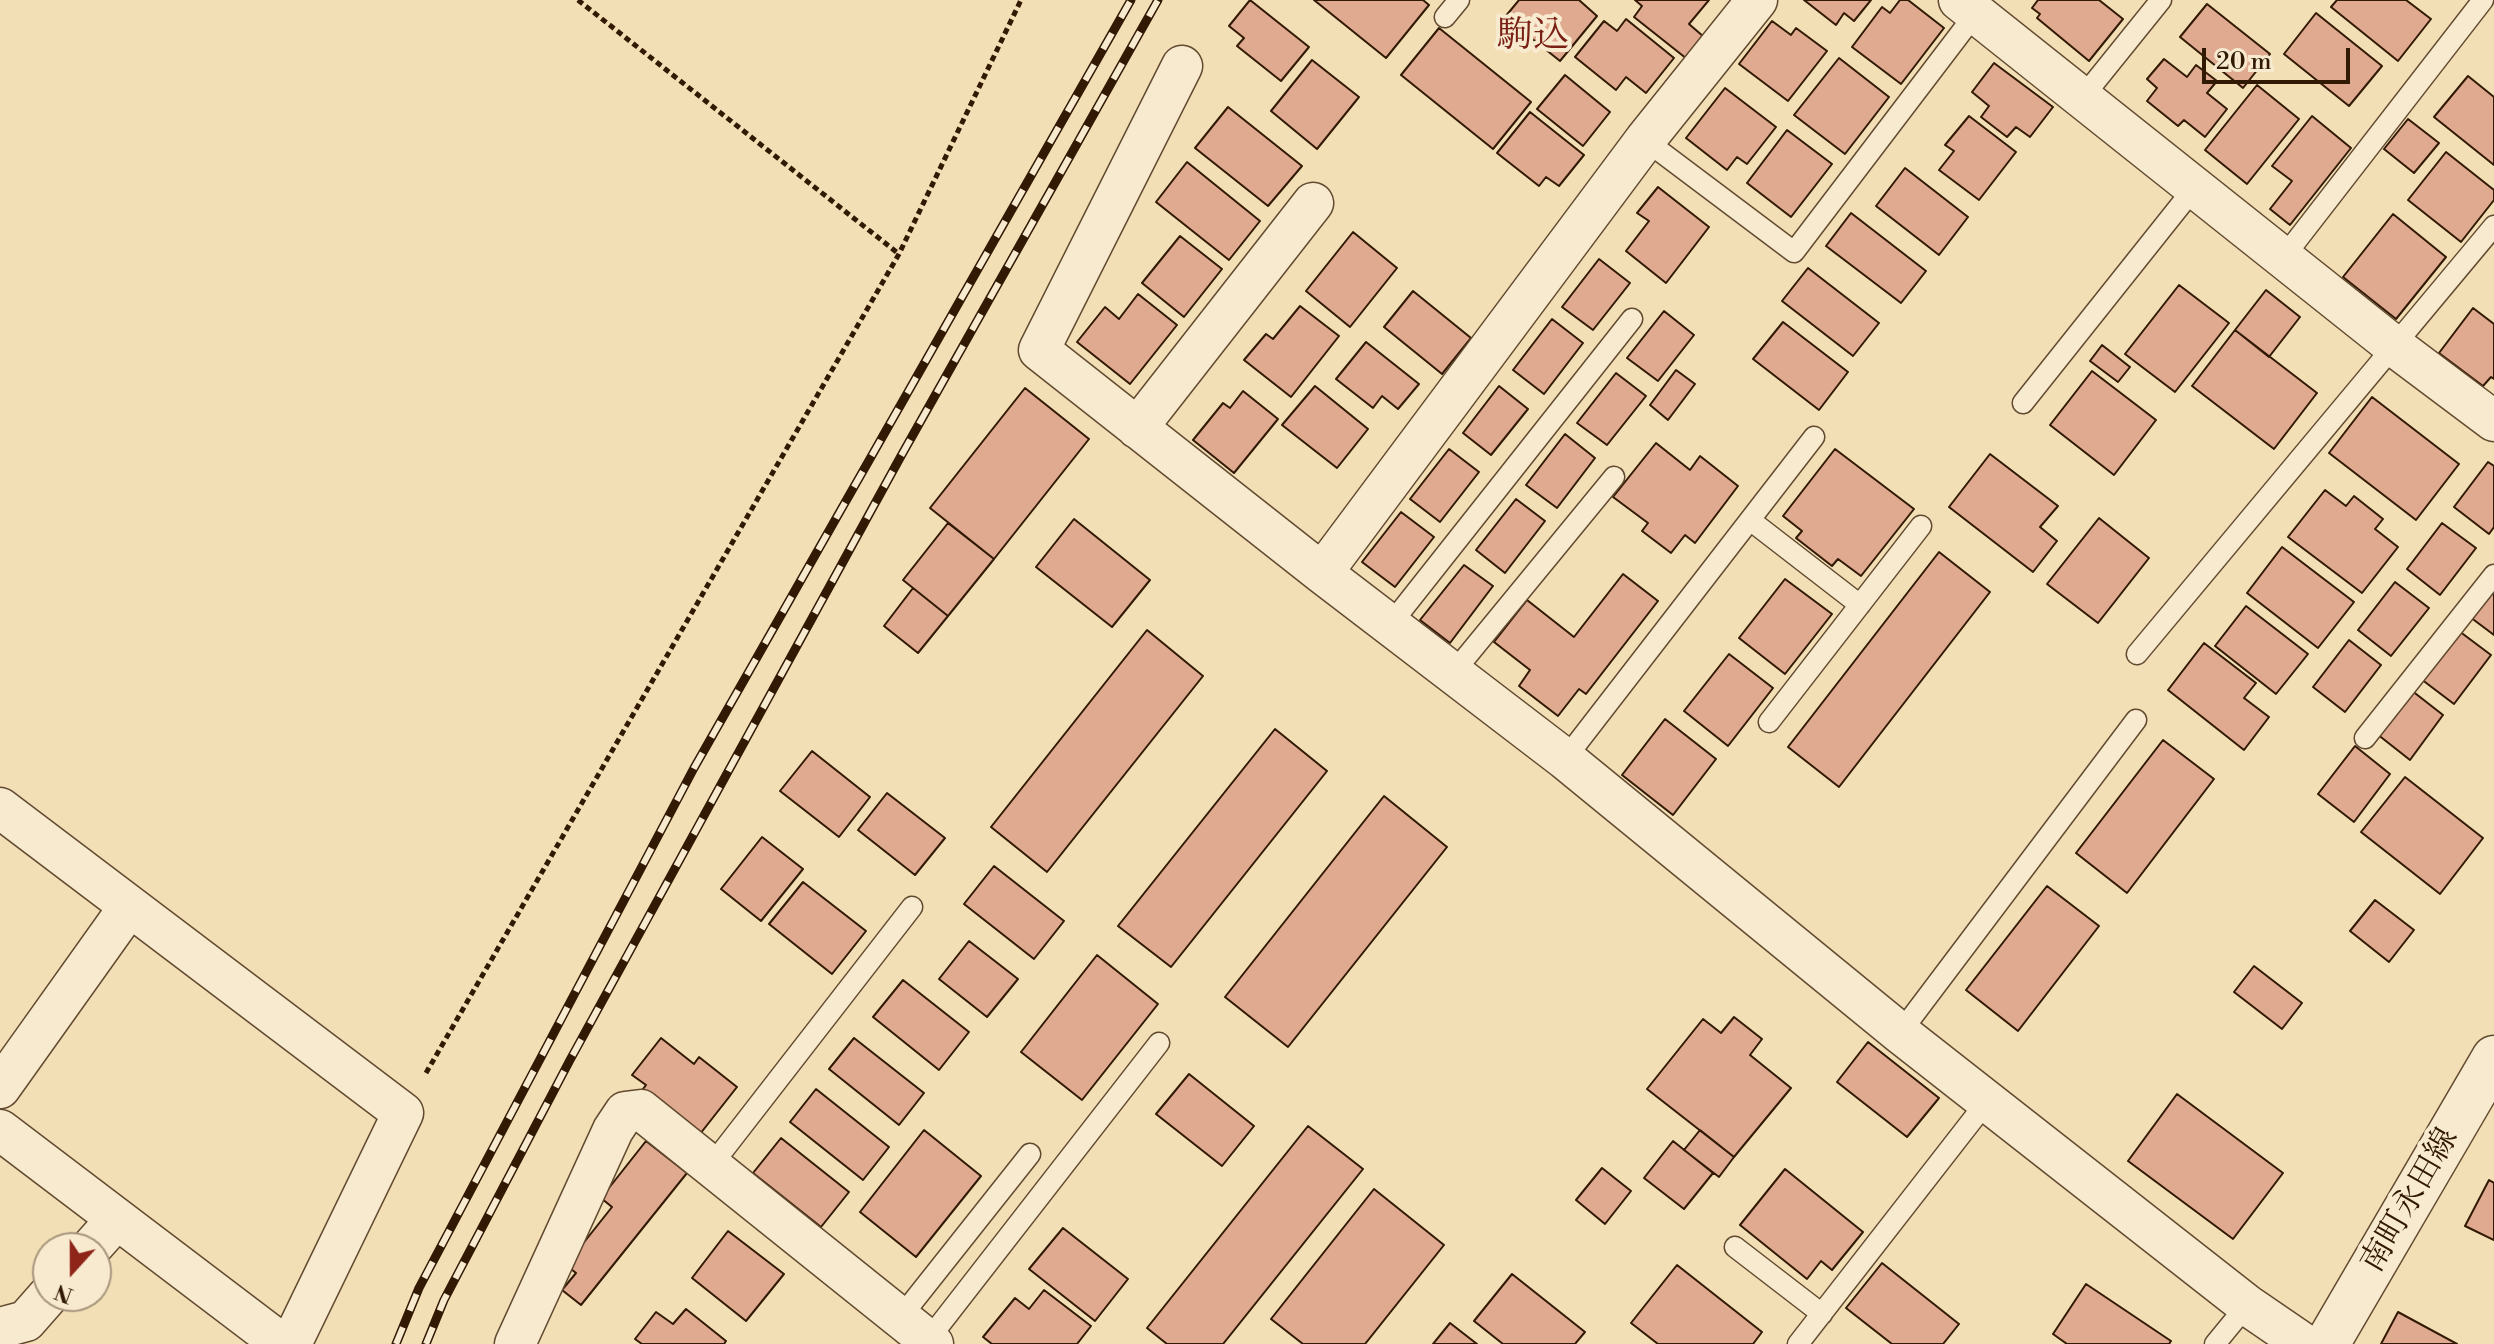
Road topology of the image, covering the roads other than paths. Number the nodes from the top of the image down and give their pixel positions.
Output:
1 (1459, 0) edge
2 (1757, 0) edge
3 (2161, 0) edge
4 (2483, 0) edge
5 (1974, 5) edge
6 (1445, 17) dead end
7 (1182, 66) dead end
8 (2082, 98) junction
9 (1645, 140) junction
10 (2195, 187) junction
11 (1313, 203) dead end
12 (2494, 226) edge
13 (2283, 258) junction
14 (1632, 319) dead end
15 (2394, 346) junction
16 (2023, 403) dead end
17 (2494, 421) edge
18 (1137, 428) junction
19 (1814, 437) dead end
20 (1614, 477) dead end
21 (1750, 520) junction
22 (1921, 526) dead end
23 (1322, 573) junction
24 (2494, 575) edge
25 (1860, 605) junction
26 (1390, 625) junction
27 (2137, 654) dead end
28 (1453, 673) junction
29 (2136, 720) dead end
30 (1769, 722) dead end
31 (2365, 738) dead end
32 (1565, 759) junction
33 (0, 808) edge
34 (129, 907) junction
35 (912, 907) dead end
36 (1900, 1033) junction
37 (1159, 1043) dead end
38 (2494, 1058) edge
39 (0, 1088) edge
40 (1988, 1100) junction
41 (0, 1130) edge
42 (1030, 1154) dead end
43 (711, 1166) junction
44 (102, 1232) edge
45 (112, 1239) edge
46 (1735, 1247) dead end
47 (2247, 1305) junction
48 (34, 1312) edge
49 (1822, 1314) junction
50 (0, 1328) edge
51 (920, 1334) edge
52 (282, 1344) edge
53 (291, 1344) edge
54 (515, 1344) edge
55 (1798, 1344) edge
56 (2215, 1344) edge
57 (2304, 1344) edge
58 (2327, 1344) edge

1 - 6 lane
2 - 9 street
3 - 8 lane
4 - 13 lane
5 - 8 street
5 - 9 lane
7 - 18 street
8 - 10 street
9 - 23 street
10 - 13 street
10 - 16 lane
11 - 18 street
12 - 15 lane
13 - 15 street
14 - 26 lane
15 - 17 street
15 - 27 lane
18 - 23 street
19 - 21 lane
20 - 28 lane
21 - 25 lane
21 - 32 lane
22 - 25 lane
23 - 26 street
24 - 31 lane
25 - 30 lane
26 - 28 street
28 - 32 street
29 - 36 lane
32 - 36 street
33 - 34 street
34 - 39 street
34 - 53 street
35 - 43 lane
36 - 40 street
37 - 51 lane
38 - 58 street, 南町永田線
40 - 47 street
40 - 49 lane
41 - 44 street
42 - 51 lane
43 - 51 street
43 - 54 street
45 - 52 street
46 - 49 lane
47 - 56 lane
47 - 57 street
48 - 50 street
49 - 55 lane

